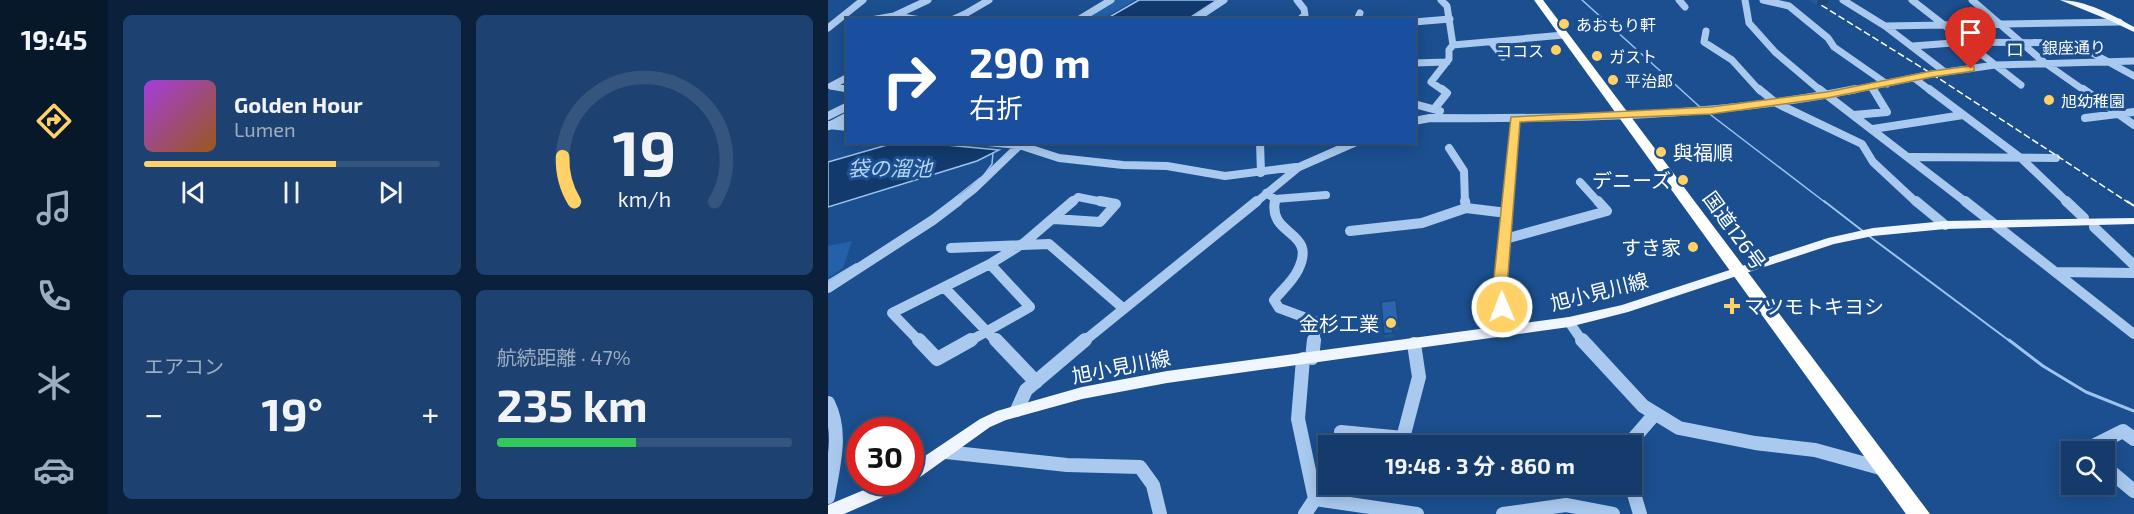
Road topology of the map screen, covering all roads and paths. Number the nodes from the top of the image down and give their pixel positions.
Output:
1 (863, 0) edge
2 (928, 0) edge
3 (990, 0) edge
4 (1111, 0) edge
5 (1224, 0) edge
6 (1297, 0) edge
7 (1441, 0) edge
8 (1538, 0) edge
9 (1679, 0) edge
10 (1744, 0) edge
11 (1763, 0) edge
12 (1843, 0) edge
13 (1912, 0) edge
14 (1972, 0) edge
15 (2064, 0) edge
16 (1685, 7) dead end
17 (894, 16) junction
18 (882, 18) edge
19 (908, 18) edge
20 (956, 18) edge
21 (1081, 18) edge
22 (1197, 18) edge
23 (1301, 18) edge
24 (1450, 19) junction
25 (1416, 22) edge
26 (2119, 22) junction
27 (846, 23) edge
28 (1943, 24) junction
29 (2000, 24) junction
30 (1885, 26) junction
31 (829, 27) edge
32 (2134, 30) edge
33 (1706, 31) dead end
34 (1564, 35) junction
35 (1966, 42) junction
36 (2022, 42) junction
37 (1492, 43) junction
38 (1453, 45) junction
39 (1913, 46) junction
40 (1503, 57) dead end
41 (2134, 61) edge
42 (1447, 62) junction
43 (2107, 62) junction
44 (1416, 63) edge
45 (2045, 63) junction
46 (1995, 65) junction
47 (1945, 72) junction
48 (2134, 76) edge
49 (846, 78) edge
50 (1914, 78) junction
51 (1887, 84) junction
52 (2021, 85) dead end
53 (1872, 87) junction
54 (846, 88) edge
55 (1827, 95) junction
56 (1776, 103) junction
57 (1416, 105) edge
58 (846, 108) edge
59 (1435, 108) junction
60 (2134, 112) edge
61 (1854, 114) junction
62 (1963, 114) junction
63 (2116, 114) junction
64 (1623, 115) junction
65 (846, 117) edge
66 (1444, 118) junction
67 (2085, 118) dead end
68 (1515, 119) junction
69 (1416, 121) edge
70 (828, 122) edge
71 (2134, 125) edge
72 (846, 126) edge
73 (1873, 129) junction
74 (1021, 144) edge
75 (1260, 144) edge
76 (1351, 144) edge
77 (1449, 148) dead end
78 (1909, 157) junction
79 (2056, 158) dead end
80 (2022, 159) junction
81 (1299, 166) junction
82 (1261, 173) junction
83 (1580, 182) dead end
84 (1326, 195) dead end
85 (1270, 196) junction
86 (1466, 208) junction
87 (1507, 213) junction
88 (2134, 217) edge
89 (2084, 218) junction
90 (1054, 219) junction
91 (2134, 221) edge
92 (1993, 223) junction
93 (2019, 223) junction
94 (1945, 225) junction
95 (2094, 227) junction
96 (2134, 227) edge
97 (1350, 231) dead end
98 (1505, 239) junction
99 (1024, 243) junction
100 (951, 248) dead end
101 (990, 264) junction
102 (2134, 265) edge
103 (1737, 272) junction
104 (2054, 272) junction
105 (2134, 273) edge
106 (944, 286) junction
107 (828, 288) edge
108 (1124, 309) junction
109 (1569, 322) junction
110 (986, 331) junction
111 (1503, 332) junction
112 (2134, 334) edge
113 (1414, 344) junction
114 (1308, 358) junction
115 (1036, 382) junction
116 (828, 403) edge
117 (1017, 410) junction
118 (1654, 415) junction
119 (1341, 432) dead end
120 (1637, 435) edge
121 (2134, 439) edge
122 (2103, 441) edge
123 (946, 452) junction
124 (924, 466) edge
125 (1887, 470) junction
126 (2115, 475) edge
127 (2134, 491) edge
128 (870, 495) edge
129 (1635, 495) edge
130 (828, 497) edge
131 (1315, 499) junction
132 (828, 513) edge
133 (1160, 514) edge
134 (1305, 514) edge
135 (1417, 514) edge
136 (1503, 514) edge
137 (1612, 514) edge
138 (1640, 514) edge
139 (1919, 514) edge

1 - 31 street
2 - 17 street
3 - 20 street
4 - 21 street
5 - 22 street
6 - 23 street
7 - 24 street
8 - 34 highway, 国道126号
9 - 16 street
10 - 55 street
11 - 51 street
12 - 30 street
13 - 28 street
14 - 29 street
15 - 26 main road
17 - 18 street
17 - 19 street
24 - 25 street
24 - 38 street
26 - 29 street
26 - 32 main road
27 - 31 street
28 - 29 street
28 - 30 street
28 - 35 street
29 - 36 street
30 - 39 street
33 - 56 street
34 - 37 street
34 - 64 highway, 国道126号
35 - 36 street
35 - 39 street
35 - 46 street
36 - 43 street
36 - 45 street
37 - 38 street
37 - 40 street
38 - 42 street
39 - 47 street
41 - 43 street, 銀座通り
42 - 44 street
42 - 59 street
43 - 45 street, 銀座通り
43 - 48 street
45 - 46 street, 銀座通り
45 - 63 street
46 - 47 street, 銀座通り
46 - 52 street
47 - 50 street, 銀座通り
49 - 54 street
50 - 51 street, 銀座通り
50 - 62 street
51 - 53 street, 銀座通り
53 - 55 street, 銀座通り
53 - 61 street
55 - 56 street, 銀座通り
55 - 61 street
56 - 64 street, 銀座通り
56 - 94 street
57 - 59 street
58 - 70 street
59 - 66 street
60 - 63 street
61 - 73 street
62 - 73 street
62 - 80 street
63 - 67 street
63 - 71 street
64 - 68 street, 銀座通り
64 - 103 highway, 国道126号
65 - 70 street
66 - 68 street, 銀座通り
66 - 69 street, 銀座通り
68 - 87 street
70 - 72 street
73 - 78 street
74 - 82 street
74 - 107 street
75 - 82 street
76 - 81 street
77 - 86 street
78 - 80 street
78 - 92 street
79 - 80 street
80 - 89 street
81 - 82 street
81 - 85 street
83 - 98 street
84 - 85 street
85 - 108 street
85 - 114 street
86 - 87 street
86 - 97 street
87 - 98 street
88 - 89 main road
89 - 93 main road
90 - 90 street
90 - 99 street
91 - 93 main road, 旭小見川線
92 - 93 main road, 旭小見川線
92 - 94 main road, 旭小見川線
92 - 104 street
93 - 95 main road
94 - 103 main road, 旭小見川線
95 - 96 main road
95 - 102 street
98 - 111 street
99 - 100 street
99 - 101 street
99 - 108 street
101 - 106 street
101 - 110 street
103 - 109 main road, 旭小見川線
103 - 125 highway, 国道126号
104 - 105 street
104 - 112 street
106 - 110 street
106 - 110 street
108 - 115 street
109 - 111 main road, 旭小見川線
109 - 118 street
110 - 115 street
111 - 113 main road, 旭小見川線
113 - 114 main road, 旭小見川線
113 - 119 street
114 - 117 main road, 旭小見川線
114 - 131 street
115 - 117 street
116 - 130 street
117 - 123 main road, 旭小見川線
118 - 120 street
118 - 125 street
121 - 122 street
123 - 124 main road, 旭小見川線
123 - 133 street
125 - 139 highway, 国道126号
126 - 127 street
128 - 132 main road
129 - 138 street
131 - 134 street
131 - 135 street
136 - 137 street

